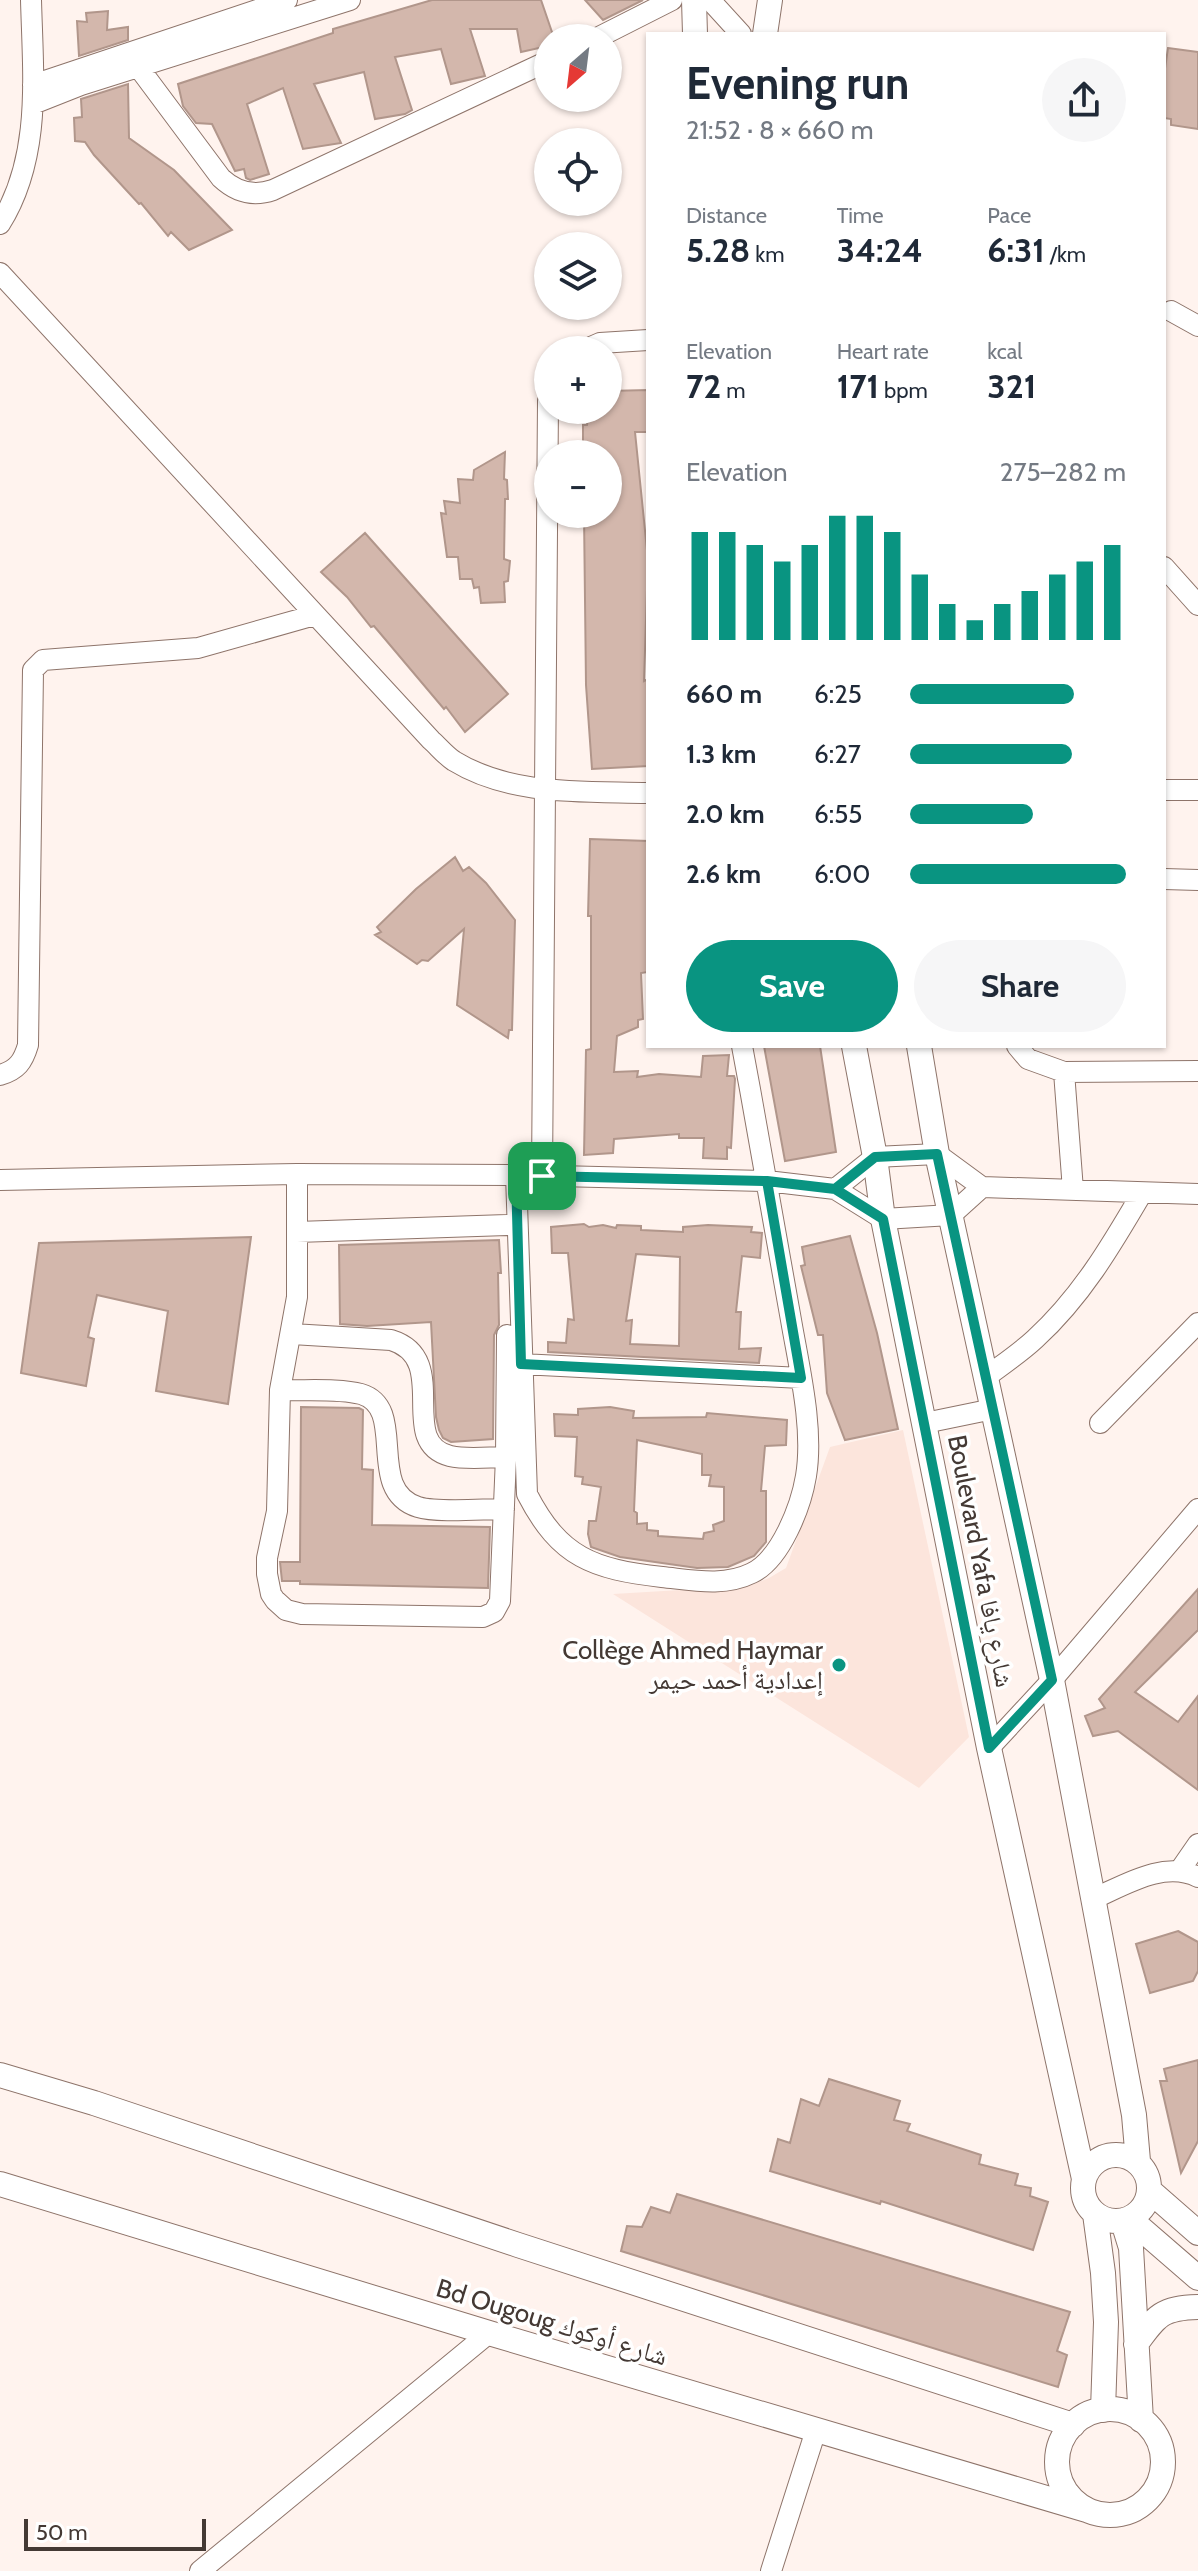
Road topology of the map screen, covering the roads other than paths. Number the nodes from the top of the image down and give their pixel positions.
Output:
1 (31, 0) edge
2 (287, 0) edge
3 (350, 0) edge
4 (672, 0) edge
5 (694, 0) edge
6 (710, 0) edge
7 (770, 0) edge
8 (622, 25) edge
9 (695, 32) edge
10 (739, 32) edge
11 (765, 32) edge
12 (139, 68) junction
13 (534, 68) edge
14 (33, 95) junction
15 (0, 224) edge
16 (0, 273) edge
17 (1171, 311) dead end
18 (1198, 326) edge
19 (646, 340) edge
20 (622, 342) edge
21 (548, 424) edge
22 (1166, 569) edge
23 (1198, 605) edge
24 (315, 615) junction
25 (546, 790) junction
26 (1166, 790) edge
27 (1198, 790) edge
28 (646, 793) edge
29 (1166, 879) edge
30 (1198, 880) edge
31 (742, 1048) edge
32 (854, 1048) edge
33 (919, 1048) edge
34 (1019, 1048) edge
35 (1198, 1071) edge
36 (1064, 1072) junction
37 (0, 1075) edge
38 (937, 1154) junction
39 (875, 1157) junction
40 (297, 1174) junction
41 (512, 1175) junction
42 (542, 1176) junction
43 (0, 1180) edge
44 (767, 1181) junction
45 (982, 1187) junction
46 (835, 1189) junction
47 (1073, 1190) junction
48 (1142, 1193) junction
49 (1198, 1194) edge
50 (951, 1215) junction
51 (883, 1219) junction
52 (507, 1225) junction
53 (297, 1232) junction
54 (1198, 1323) edge
55 (292, 1334) junction
56 (521, 1364) junction
57 (986, 1377) junction
58 (801, 1378) junction
59 (280, 1390) junction
60 (993, 1409) junction
61 (925, 1423) junction
62 (1100, 1423) dead end
63 (506, 1457) junction
64 (504, 1509) junction
65 (1198, 1509) edge
66 (1052, 1680) junction
67 (989, 1748) junction
68 (1198, 1844) edge
69 (1189, 1873) edge
70 (1093, 1899) junction
71 (0, 2075) edge
72 (1138, 2161) junction
73 (1084, 2179) junction
74 (0, 2184) edge
75 (1150, 2191) junction
76 (1095, 2214) junction
77 (1127, 2221) junction
78 (1198, 2233) edge
79 (1198, 2278) edge
80 (1198, 2307) edge
81 (489, 2333) junction
82 (1136, 2344) junction
83 (1103, 2410) junction
84 (1141, 2420) junction
85 (1073, 2425) junction
86 (816, 2430) junction
87 (1090, 2511) junction
88 (200, 2571) edge
89 (771, 2571) edge

1 - 14 street
2 - 14 street
3 - 12 street
4 - 8 street
5 - 9 street
6 - 10 street
7 - 11 street
12 - 13 street
12 - 14 street
14 - 15 street
16 - 24 street
17 - 18 street
19 - 20 street
21 - 25 street
22 - 23 street
24 - 25 street
24 - 37 street
25 - 28 street
25 - 42 street
26 - 27 street
29 - 30 street
31 - 44 street
32 - 39 street, Boulevard Yafa شارع يافا
33 - 38 street, Boulevard Yafa شارع يافا
34 - 36 street
35 - 36 street
36 - 47 street
38 - 39 street
38 - 45 street
38 - 50 street, Boulevard Yafa شارع يافا
39 - 46 street
39 - 51 street, Boulevard Yafa شارع يافا
40 - 41 street
40 - 43 street
40 - 53 street
41 - 42 street
41 - 52 street
41 - 56 street
42 - 44 street
44 - 46 street
44 - 58 street
45 - 47 street
45 - 50 street
46 - 51 street
47 - 48 street
48 - 49 street
48 - 57 street
50 - 51 street
50 - 57 street, Boulevard Yafa شارع يافا
51 - 61 street, Boulevard Yafa شارع يافا
52 - 53 street
52 - 63 street
53 - 55 street
54 - 62 street
55 - 59 street
55 - 63 street
56 - 58 street
56 - 58 street
57 - 60 street, Boulevard Yafa شارع يافا
59 - 64 street
59 - 64 street
60 - 61 street
60 - 66 street, Boulevard Yafa شارع يافا
61 - 67 street, Boulevard Yafa شارع يافا
63 - 64 street
65 - 66 street
66 - 67 street
66 - 70 street, Boulevard Yafa شارع يافا
67 - 73 street, Boulevard Yafa شارع يافا
68 - 69 street
69 - 70 street
70 - 72 street, Boulevard Yafa شارع يافا
71 - 85 street
72 - 73 street
72 - 75 street
73 - 76 street
74 - 81 street, Bd Ougoug شارع أوكوك
75 - 77 street
75 - 78 street
76 - 77 street
76 - 83 street
77 - 79 street
77 - 82 street
80 - 82 street
81 - 86 street, Bd Ougoug شارع أوكوك
81 - 88 street
82 - 84 street
83 - 84 street
83 - 85 street
84 - 87 street
85 - 87 street
86 - 87 street, Bd Ougoug شارع أوكوك
86 - 89 street

